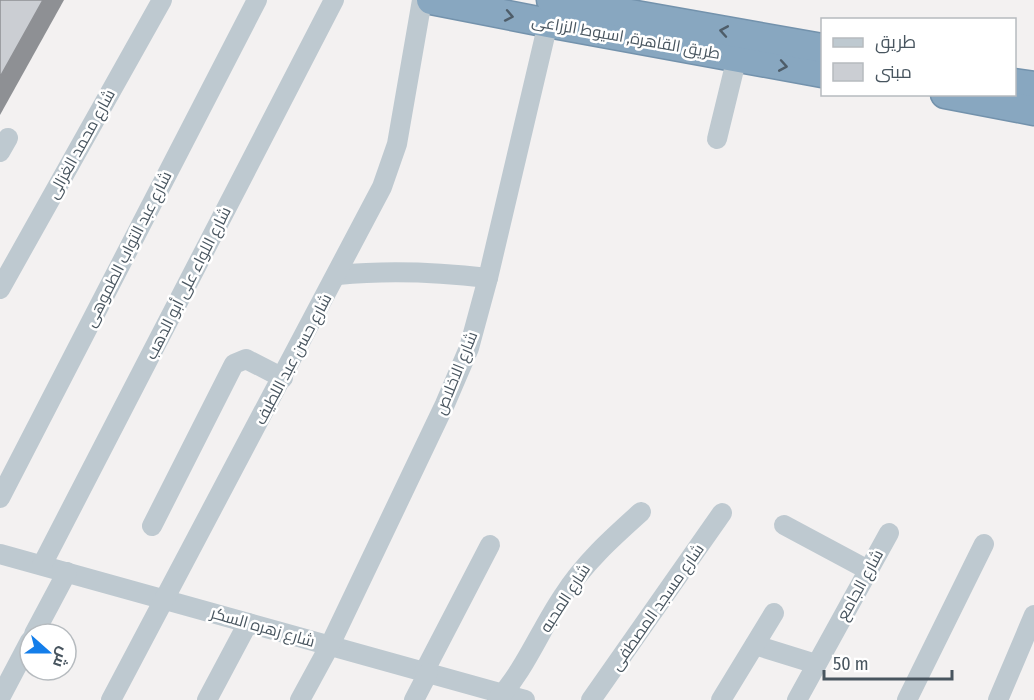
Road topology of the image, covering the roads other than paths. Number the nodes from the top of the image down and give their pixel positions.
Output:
1 (162, 0) edge
2 (256, 0) edge
3 (334, 0) edge
4 (422, 0) edge
5 (431, 0) edge
6 (549, 12) edge
7 (821, 48) edge
8 (737, 57) junction
9 (821, 73) edge
10 (1016, 82) edge
11 (1034, 86) edge
12 (955, 96) edge
13 (1034, 111) edge
14 (717, 138) dead end
15 (338, 275) junction
16 (488, 278) junction
17 (0, 289) edge
18 (283, 378) junction
19 (0, 498) edge
20 (641, 512) dead end
21 (722, 513) dead end
22 (784, 525) dead end
23 (152, 526) dead end
24 (889, 533) dead end
25 (984, 544) dead end
26 (490, 545) dead end
27 (0, 554) edge
28 (42, 565) junction
29 (868, 570) junction
30 (67, 572) junction
31 (165, 599) junction
32 (774, 613) dead end
33 (1034, 615) edge
34 (40, 622) edge
35 (248, 623) junction
36 (330, 645) junction
37 (755, 645) junction
38 (18, 664) edge
39 (816, 664) junction
40 (426, 673) junction
41 (499, 697) edge
42 (0, 698) edge
43 (111, 700) edge
44 (207, 700) edge
45 (300, 700) edge
46 (414, 700) edge
47 (525, 700) edge
48 (591, 700) edge
49 (721, 700) edge
50 (796, 700) edge
51 (907, 700) edge
52 (998, 700) edge

1 - 17 street, شارع محمد الغزالى
2 - 19 street, شارع عبد التواب الطموهى
3 - 28 street, شارع اللواء على أبو الدهب
4 - 15 street, شارع حسن عبد اللطيف
5 -> 6 highway, طريق القاهرة, اسيوط الزراعى
7 -> 6 highway, طريق القاهرة, اسيوط الزراعى
6 - 8 highway, طريق القاهرة, اسيوط الزراعى
6 - 16 street, شارع الاخلاص
8 -> 9 highway, طريق القاهرة, اسيوط الزراعى
8 - 14 street
10 - 11 highway
12 - 13 highway
15 - 16 street
15 - 18 street, شارع حسن عبد اللطيف
16 - 36 street, شارع الاخلاص
18 - 23 street
18 - 31 street, شارع حسن عبد اللطيف
20 - 41 street, شارع المحبه
21 - 48 street, شارع مسجد المصطفى
22 - 29 street
24 - 29 street, شارع الجامع
25 - 51 street
26 - 40 street
27 - 28 street, شارع زهره السكر
28 - 30 street, شارع زهره السكر
29 - 39 street, شارع الجامع
30 - 31 street, شارع زهره السكر
30 - 34 street
31 - 35 street, شارع زهره السكر
31 - 43 street, شارع حسن عبد اللطيف
32 - 37 street
33 - 52 street
35 - 36 street, شارع زهره السكر
35 - 44 street
36 - 40 street, شارع زهره السكر
36 - 45 street, شارع الاخلاص
37 - 39 street
37 - 49 street
38 - 42 street
39 - 50 street, شارع الجامع
40 - 41 street, شارع زهره السكر
40 - 46 street
41 - 47 street, شارع زهره السكر

